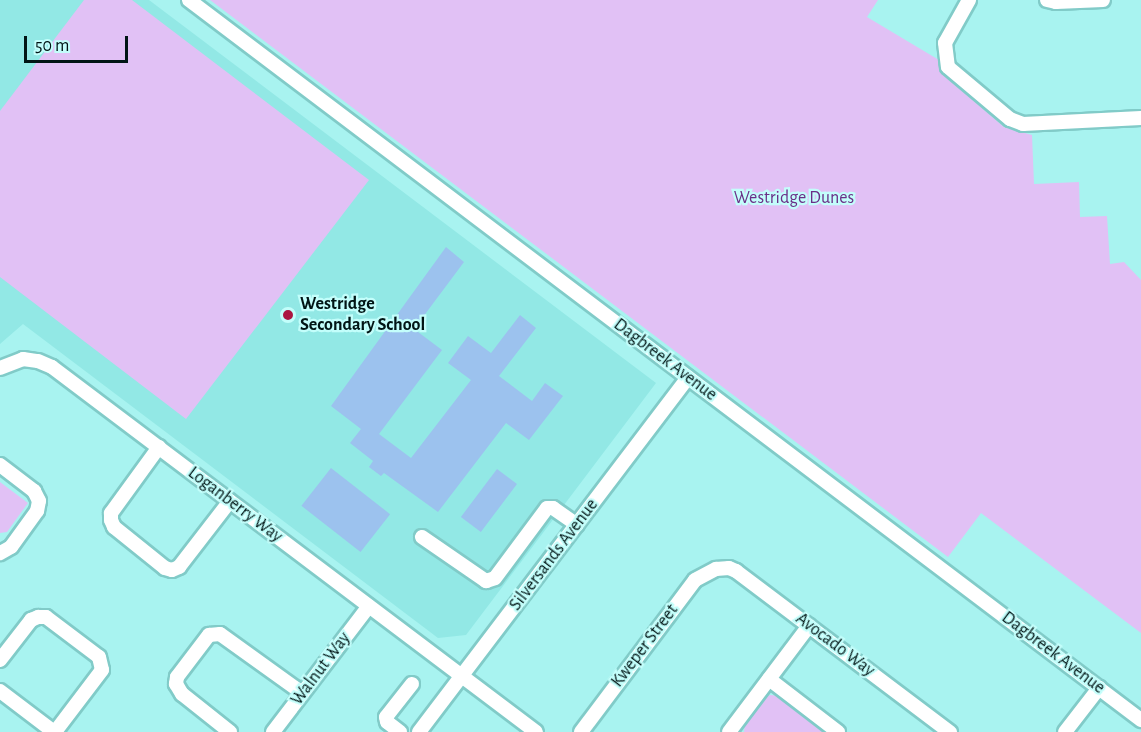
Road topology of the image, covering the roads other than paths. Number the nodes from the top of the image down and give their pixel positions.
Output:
1 (189, 0) edge
2 (969, 0) edge
3 (1047, 0) edge
4 (1102, 0) edge
5 (1141, 118) edge
6 (0, 368) edge
7 (688, 377) junction
8 (159, 447) junction
9 (0, 465) edge
10 (230, 501) junction
11 (577, 525) junction
12 (422, 537) dead end
13 (0, 553) edge
14 (716, 568) joint
15 (369, 606) junction
16 (809, 626) junction
17 (0, 660) edge
18 (462, 675) junction
19 (769, 679) junction
20 (412, 684) dead end
21 (1099, 687) junction
22 (0, 691) edge
23 (302, 693) junction
24 (1141, 720) edge
25 (940, 729) edge
26 (55, 732) edge
27 (230, 732) edge
28 (273, 732) edge
29 (400, 732) edge
30 (419, 732) edge
31 (536, 732) edge
32 (581, 732) edge
33 (729, 732) edge
34 (838, 732) edge
35 (1065, 732) edge

1 - 7 street, Dagbreek Avenue
2 - 5 street
3 - 4 street
6 - 8 street, Loganberry Way
7 - 11 street, Silversands Avenue
7 - 21 street, Dagbreek Avenue
8 - 10 street, Loganberry Way
8 - 10 street
9 - 13 street
10 - 15 street, Loganberry Way
11 - 12 street
11 - 18 street, Silversands Avenue
14 - 16 street, Avocado Way
14 - 32 street, Kweper Street
15 - 18 street, Loganberry Way
15 - 23 street, Walnut Way
16 - 19 street
16 - 25 street, Avocado Way
17 - 26 street
18 - 30 street, Silversands Avenue
18 - 31 street, Loganberry Way
19 - 33 street
19 - 34 street
20 - 29 street
21 - 24 street, Dagbreek Avenue
21 - 35 street
22 - 26 street
23 - 27 street
23 - 28 street, Walnut Way

